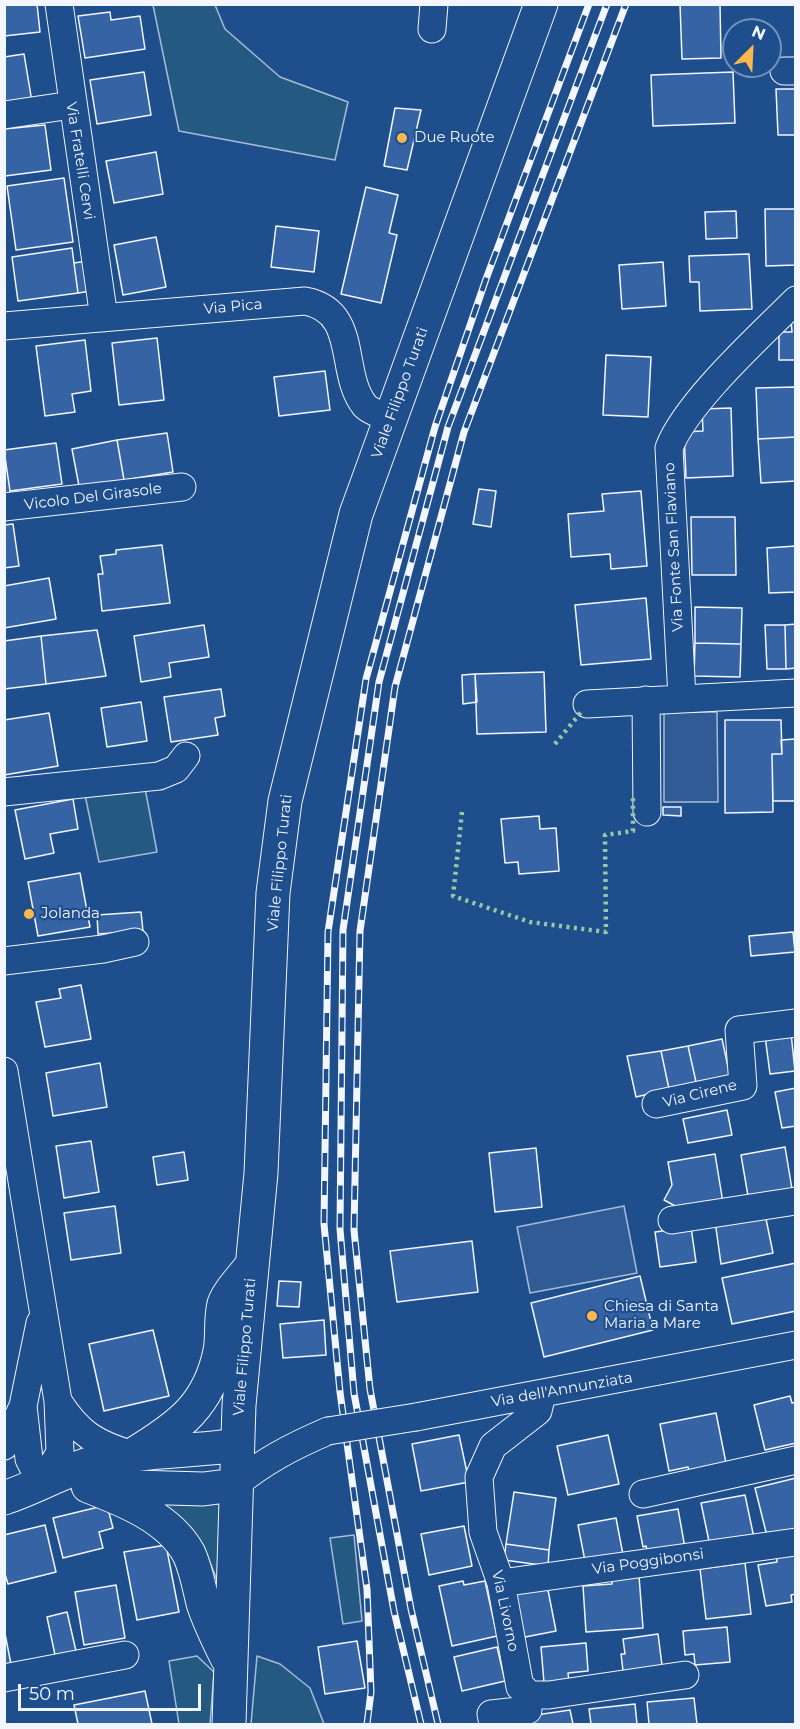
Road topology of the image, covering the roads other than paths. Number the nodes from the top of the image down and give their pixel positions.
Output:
1 (59, 4) edge
2 (541, 4) edge
3 (72, 105) junction
4 (4, 115) edge
5 (795, 300) edge
6 (104, 318) junction
7 (4, 326) edge
8 (390, 418) junction
9 (182, 487) dead end
10 (4, 507) edge
11 (795, 693) edge
12 (682, 698) junction
13 (646, 700) junction
14 (587, 704) dead end
15 (186, 756) dead end
16 (4, 792) edge
17 (647, 812) dead end
18 (135, 942) dead end
19 (4, 961) edge
20 (795, 1023) edge
21 (4, 1071) edge
22 (656, 1104) dead end
23 (795, 1200) edge
24 (672, 1220) dead end
25 (252, 1266) junction
26 (44, 1307) junction
27 (795, 1345) edge
28 (542, 1394) junction
29 (58, 1401) junction
30 (23, 1406) junction
31 (328, 1431) junction
32 (237, 1445) junction
33 (4, 1446) edge
34 (133, 1455) junction
35 (795, 1460) edge
36 (42, 1484) junction
37 (235, 1485) junction
38 (88, 1486) junction
39 (643, 1494) dead end
40 (4, 1498) edge
41 (795, 1542) edge
42 (501, 1583) junction
43 (125, 1655) dead end
44 (230, 1666) junction
45 (685, 1675) dead end
46 (4, 1678) edge
47 (524, 1689) junction
48 (229, 1725) edge
49 (493, 1725) edge

1 - 3 street, Via Fratelli Cervi
2 - 8 main road, Viale Filippo Turati
3 - 4 street
3 - 6 street, Via Fratelli Cervi
5 - 12 street, Via Fonte San Flaviano
6 - 7 street, Via Pica
6 - 8 street, Via Pica
8 - 25 main road, Viale Filippo Turati
9 - 10 street, Vicolo Del Girasole
11 - 12 street
12 - 13 street
13 - 14 street
13 - 17 street
15 - 16 street
18 - 19 street
20 - 22 street, Via Cirene
21 - 26 street
23 - 24 street
25 - 32 main road, Viale Filippo Turati
25 - 34 main road
26 - 29 street
26 - 30 street
27 - 28 street, Via dell'Annunziata
28 - 31 street, Via dell'Annunziata, bridge
28 - 42 street, Via Livorno
29 - 34 street
29 - 36 street
30 - 33 street
30 - 36 street
31 - 32 street, Via dell'Annunziata
31 - 37 street, Via dell'Annunziata
32 - 34 main road
32 - 37 main road, Viale Filippo Turati
34 - 36 main road
35 - 39 street
36 - 38 main road
36 - 40 main road
37 - 38 main road
37 - 44 main road, Viale Filippo Turati
38 - 44 main road
41 - 42 street, Via Poggibonsi
42 - 47 street, Via Livorno
43 - 46 street
44 - 48 main road, Viale Filippo Turati
45 - 47 street
47 - 49 street

